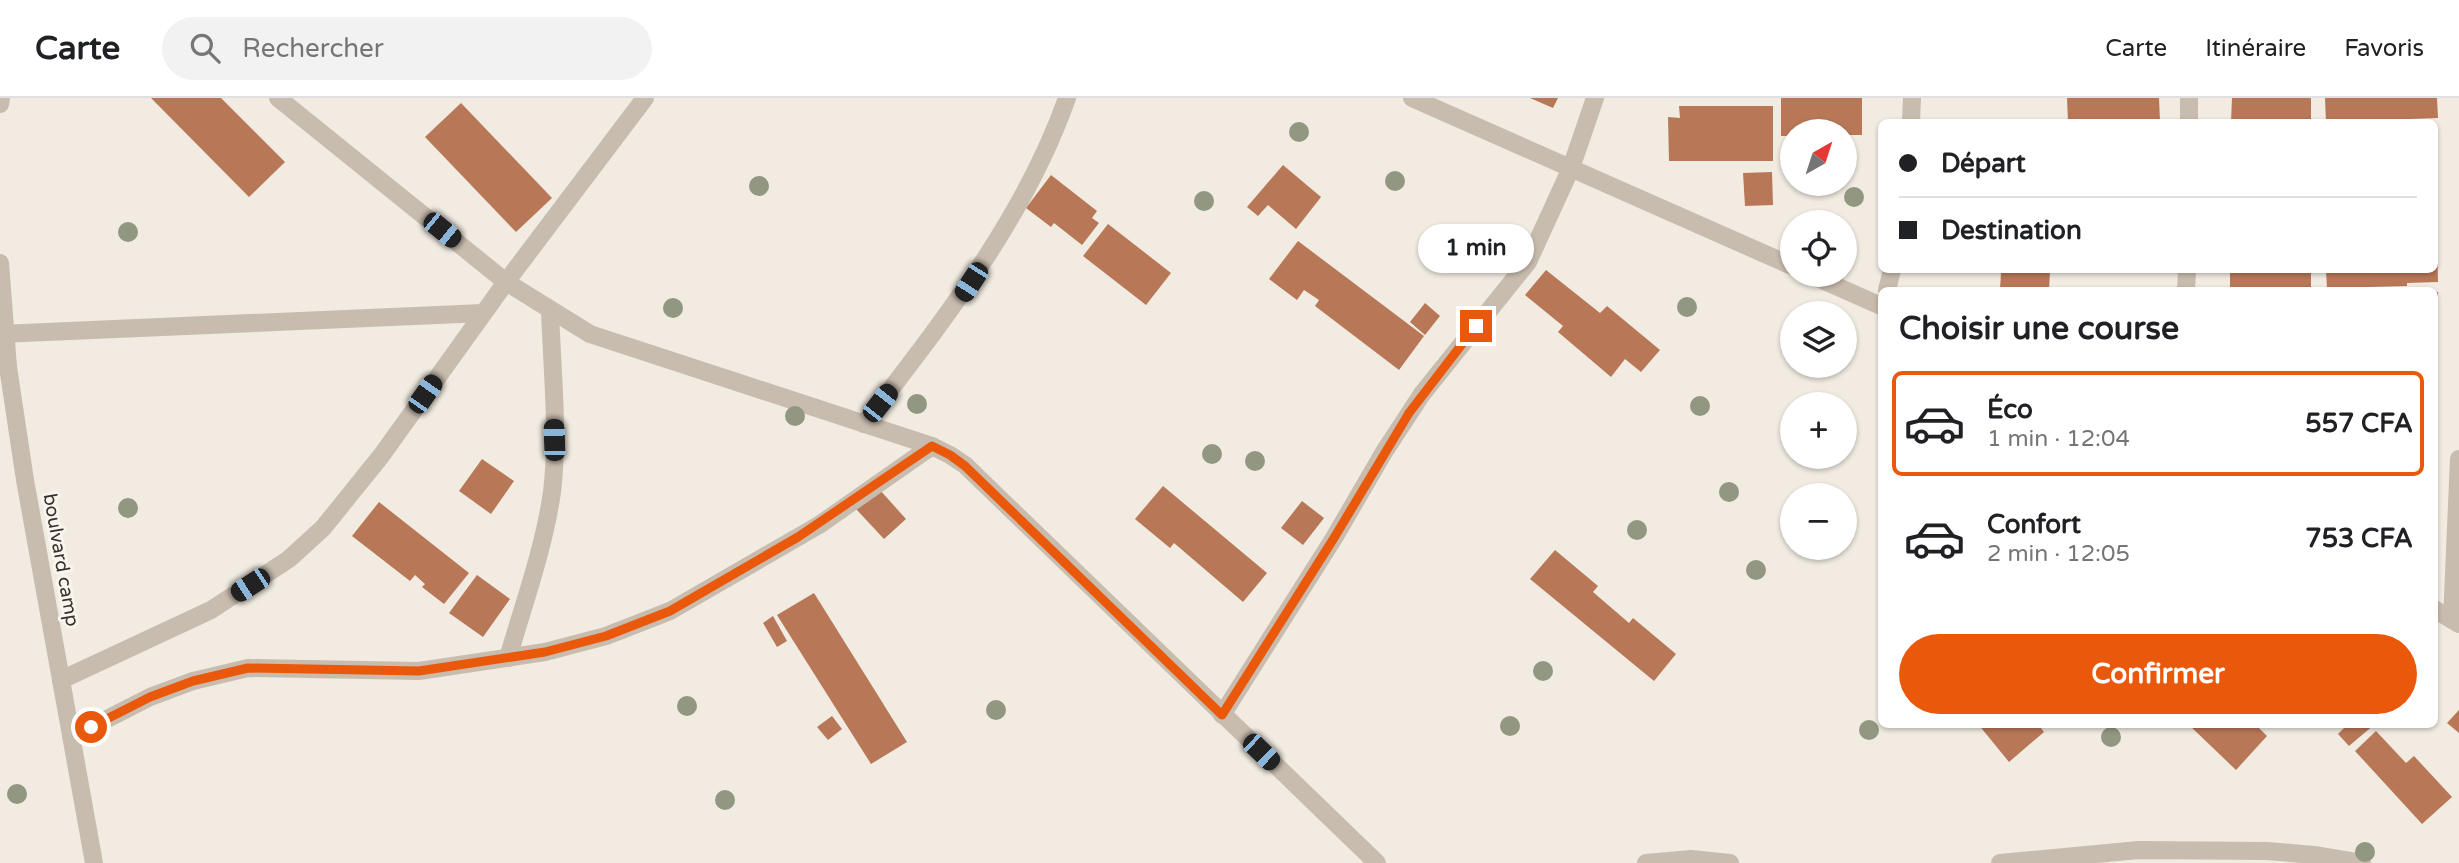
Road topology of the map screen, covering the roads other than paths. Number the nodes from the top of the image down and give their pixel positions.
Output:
1 (1, 98) edge
2 (278, 98) edge
3 (645, 98) edge
4 (1067, 98) edge
5 (1412, 98) edge
6 (1595, 98) edge
7 (1912, 98) edge
8 (2189, 98) edge
9 (0, 104) edge
10 (1911, 119) edge
11 (2189, 119) edge
12 (1571, 167) junction
13 (1780, 261) edge
14 (0, 263) edge
15 (506, 282) junction
16 (1838, 287) edge
17 (1878, 305) edge
18 (550, 311) junction
19 (483, 313) junction
20 (3, 334) edge
21 (864, 424) junction
22 (932, 446) junction
23 (2459, 459) edge
24 (2438, 611) edge
25 (2456, 622) edge
26 (508, 658) junction
27 (61, 680) junction
28 (1222, 715) junction
29 (72, 737) junction
30 (94, 863) edge
31 (1377, 863) edge
32 (1646, 863) edge
33 (1730, 863) edge
34 (2000, 863) edge
35 (2362, 863) edge

1 - 9 street
2 - 15 street
3 - 15 street
4 - 21 street
5 - 12 street
6 - 12 street
7 - 10 street
8 - 11 street
12 - 13 street
12 - 28 street
14 - 20 street, boulvard camp
15 - 18 street
15 - 19 street
16 - 17 street
18 - 21 street
18 - 26 street
19 - 20 street
19 - 27 street
20 - 27 street, boulvard camp
21 - 22 street
22 - 26 street
22 - 28 street
23 - 25 street
24 - 25 street
26 - 29 street
27 - 29 street, boulvard camp
28 - 31 street
29 - 30 street, boulvard camp
32 - 33 street
34 - 35 street

